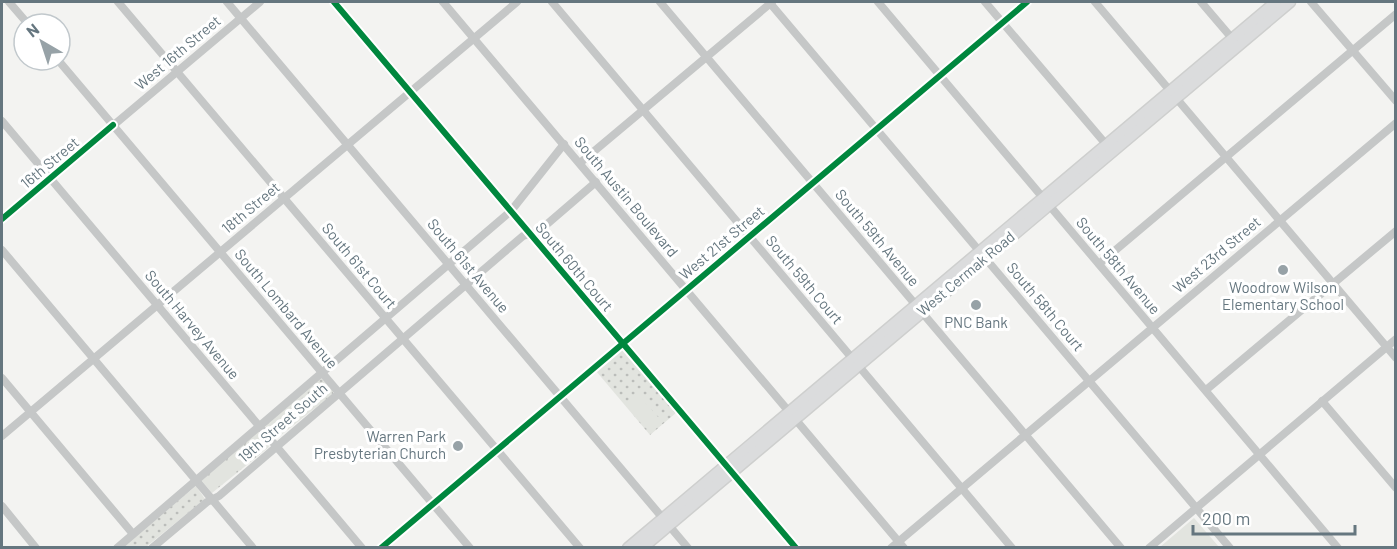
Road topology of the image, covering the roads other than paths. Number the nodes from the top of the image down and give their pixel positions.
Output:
1 (118, 2) edge
2 (226, 2) edge
3 (260, 2) edge
4 (334, 2) edge
5 (443, 2) edge
6 (517, 2) edge
7 (552, 2) edge
8 (660, 2) edge
9 (771, 2) edge
10 (878, 2) edge
11 (985, 2) edge
12 (1026, 2) edge
13 (1095, 2) edge
14 (1201, 2) edge
15 (1276, 2) edge
16 (1290, 2) edge
17 (1311, 2) edge
18 (1395, 14) edge
19 (240, 18) junction
20 (1002, 22) junction
21 (474, 38) junction
22 (1235, 42) junction
23 (1353, 50) junction
24 (706, 57) junction
25 (177, 71) junction
26 (68, 72) edge
27 (940, 75) junction
28 (410, 92) junction
29 (1173, 94) junction
30 (1395, 101) edge
31 (643, 110) junction
32 (2, 121) edge
33 (1395, 123) edge
34 (113, 125) junction
35 (876, 128) junction
36 (564, 144) junction
37 (347, 145) junction
38 (1109, 148) junction
39 (1226, 157) junction
40 (579, 163) junction
41 (50, 178) junction
42 (596, 182) junction
43 (813, 182) junction
44 (284, 198) junction
45 (1046, 201) junction
46 (511, 211) junction
47 (2, 219) edge
48 (1279, 221) junction
49 (1395, 231) edge
50 (530, 232) junction
51 (749, 236) junction
52 (2, 250) edge
53 (220, 252) junction
54 (983, 254) junction
55 (448, 264) junction
56 (1099, 264) junction
57 (1333, 284) junction
58 (466, 285) junction
59 (686, 289) junction
60 (157, 305) junction
61 (919, 308) junction
62 (385, 318) junction
63 (1153, 327) junction
64 (403, 338) junction
65 (1395, 339) edge
66 (623, 343) junction
67 (1386, 347) junction
68 (93, 358) junction
69 (1395, 358) edge
70 (855, 362) junction
71 (321, 372) junction
72 (2, 378) edge
73 (1089, 381) junction
74 (1206, 390) junction
75 (339, 393) junction
76 (560, 396) junction
77 (1322, 401) junction
78 (30, 412) junction
79 (792, 415) junction
80 (258, 425) junction
81 (1025, 435) junction
82 (2, 436) edge
83 (277, 446) junction
84 (497, 449) junction
85 (1259, 454) junction
86 (729, 469) junction
87 (196, 479) junction
88 (962, 488) junction
89 (1395, 488) edge
90 (213, 499) junction
91 (433, 504) junction
92 (2, 506) edge
93 (1196, 507) junction
94 (666, 522) junction
95 (133, 534) junction
96 (902, 544) edge
97 (36, 548) edge
98 (117, 548) edge
99 (152, 548) edge
100 (253, 548) edge
101 (362, 548) edge
102 (381, 548) edge
103 (470, 548) edge
104 (580, 548) edge
105 (628, 548) edge
106 (642, 548) edge
107 (688, 548) edge
108 (796, 548) edge
109 (891, 548) edge
110 (1012, 548) edge
111 (1120, 548) edge
112 (1149, 548) edge
113 (1230, 548) edge
114 (1338, 548) edge

1 - 25 street, South 61st Court
2 - 19 street, South 61st Avenue
3 - 19 street, West 16th Street
4 - 28 street, South 60th Court
5 - 21 street, South Austin Boulevard
6 - 21 street, 18th Street
7 - 31 street, South 59th Court
8 - 24 street, South 59th Avenue
9 - 24 street
9 - 35 street, South 58th Court
10 - 27 street, South 58th Avenue
11 - 20 street
12 - 20 street, West 21st Street
13 - 29 street
14 - 22 street
15 - 22 main road, West Cermak Road
16 - 22 main road, West Cermak Road
17 - 23 street
18 - 23 street
19 - 25 street, West 16th Street
19 - 37 street, South 61st Avenue
20 - 27 street, West 21st Street
20 - 38 street
21 - 28 street, 18th Street
21 - 36 street, South Austin Boulevard
22 - 29 main road, West Cermak Road
23 - 30 street
23 - 39 street
24 - 31 street
24 - 43 street, South 59th Avenue
25 - 34 street, West 16th Street
25 - 44 street, South 61st Court
26 - 34 street, South Lombard Avenue
27 - 35 street, West 21st Street
27 - 45 street, South 58th Avenue
28 - 37 street, 18th Street
28 - 46 street, South 60th Court
29 - 38 main road, West Cermak Road
29 - 39 street
31 - 40 street
31 - 51 street, South 59th Court
32 - 41 street, South Harvey Avenue
33 - 48 street, West 23rd Street
34 - 41 street, 16th Street
34 - 53 street, South Lombard Avenue
35 - 43 street, West 21st Street
35 - 54 street, South 58th Court
36 - 40 street, South Austin Boulevard
36 - 46 street
37 - 44 street, 18th Street
37 - 55 street, South 61st Avenue
38 - 45 main road, West Cermak Road
39 - 48 street
39 - 56 street
40 - 42 street, South Austin Boulevard
41 - 47 street, 16th Street
41 - 60 street, South Harvey Avenue
42 - 50 street, 19th Street South
42 - 59 street, South Austin Boulevard
43 - 51 street, West 21st Street
43 - 61 street, South 59th Avenue
44 - 53 street, 18th Street
44 - 62 street, South 61st Court
45 - 54 main road, West Cermak Road
45 - 56 street, South 58th Avenue
46 - 50 street, South 60th Court
46 - 55 street
48 - 57 street
48 - 63 street, West 23rd Street
49 - 57 street
50 - 58 street, 19th Street South
50 - 66 street, South 60th Court
51 - 59 street, West 21st Street
51 - 70 street, South 59th Court
52 - 68 street
53 - 60 street, 18th Street
53 - 71 street, South Lombard Avenue
54 - 61 main road, West Cermak Road
54 - 73 street, South 58th Court
55 - 58 street, South 61st Avenue
55 - 62 street
56 - 63 street, South 58th Avenue
57 - 67 street
57 - 74 street
58 - 64 street, 19th Street South
58 - 76 street, South 61st Avenue
59 - 66 street, West 21st Street
59 - 79 street, South Austin Boulevard
60 - 68 street, 18th Street
60 - 80 street, South Harvey Avenue
61 - 70 main road, West Cermak Road
61 - 81 street, South 59th Avenue
62 - 64 street, South 61st Court
62 - 71 street
63 - 73 street, West 23rd Street
63 - 74 street, South 58th Avenue
64 - 75 street, 19th Street South
64 - 84 street, South 61st Court
65 - 67 street
66 - 76 street, West 21st Street
66 - 86 street, South 60th Court
67 - 69 street
67 - 77 street
68 - 78 street, 18th Street
68 - 87 street
70 - 79 main road, West Cermak Road
70 - 88 street, South 59th Court
71 - 75 street, South Lombard Avenue
71 - 80 street
72 - 78 street
73 - 81 street, West 23rd Street
73 - 93 street, South 58th Court
74 - 85 street, South 58th Avenue
75 - 83 street, 19th Street South
75 - 91 street, South Lombard Avenue
76 - 84 street, West 21st Street
76 - 94 street, South 61st Avenue
77 - 85 street
77 - 89 street
78 - 82 street, 18th Street
78 - 95 street
79 - 86 main road, West Cermak Road
79 - 96 street, South Austin Boulevard
80 - 83 street, South Harvey Avenue
80 - 87 street
81 - 88 street, West 23rd Street
81 - 111 street, South 59th Avenue
83 - 90 street, 19th Street South
83 - 101 street, South Harvey Avenue
84 - 91 street, West 21st Street
84 - 104 street, South 61st Court
85 - 93 street
85 - 114 street, South 58th Avenue
86 - 94 main road, West Cermak Road
86 - 108 street, South 60th Court
87 - 90 street
87 - 95 street
88 - 96 street, West 23rd Street
88 - 110 street, South 59th Court
90 - 99 street, 19th Street South
90 - 100 street
91 - 102 street, West 21st Street
91 - 103 street, South Lombard Avenue
92 - 97 street
93 - 112 street
93 - 113 street, South 58th Court
94 - 105 main road, West Cermak Road
94 - 106 main road, West Cermak Road
94 - 107 street, South 61st Avenue
95 - 98 street
96 - 109 street, West 23rd Street

